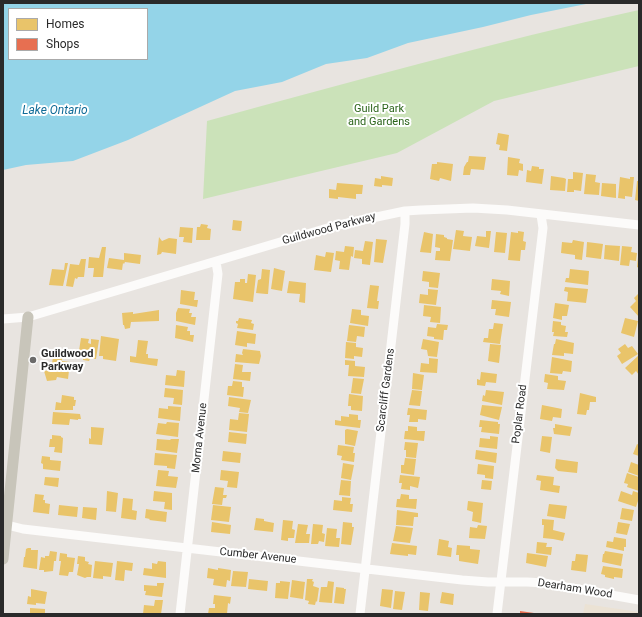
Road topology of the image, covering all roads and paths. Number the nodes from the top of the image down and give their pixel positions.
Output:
1 (405, 211) junction
2 (541, 215) junction
3 (639, 225) edge
4 (216, 262) junction
5 (28, 317) junction
6 (3, 319) edge
7 (5, 524) edge
8 (188, 548) junction
9 (3, 559) edge
10 (365, 568) junction
11 (506, 582) junction
12 (639, 600) edge
13 (180, 614) edge
14 (360, 614) edge
15 (497, 614) edge

1 - 2 street, Guildwood Parkway
1 - 4 street, Guildwood Parkway
1 - 10 street, Scarcliff Gardens
2 - 3 street, Guildwood Parkway
2 - 11 street, Poplar Road
4 - 5 street, Guildwood Parkway
4 - 8 street, Morna Avenue
5 - 6 street, Guildwood Parkway
5 - 7 main road
7 - 8 street, Cumber Avenue
7 - 9 main road
8 - 10 street, Cumber Avenue
8 - 13 street, Morna Avenue
10 - 11 street, Cumber Avenue
10 - 14 street, Scarcliff Gardens
11 - 12 street, Dearham Wood
11 - 15 street, Poplar Road

